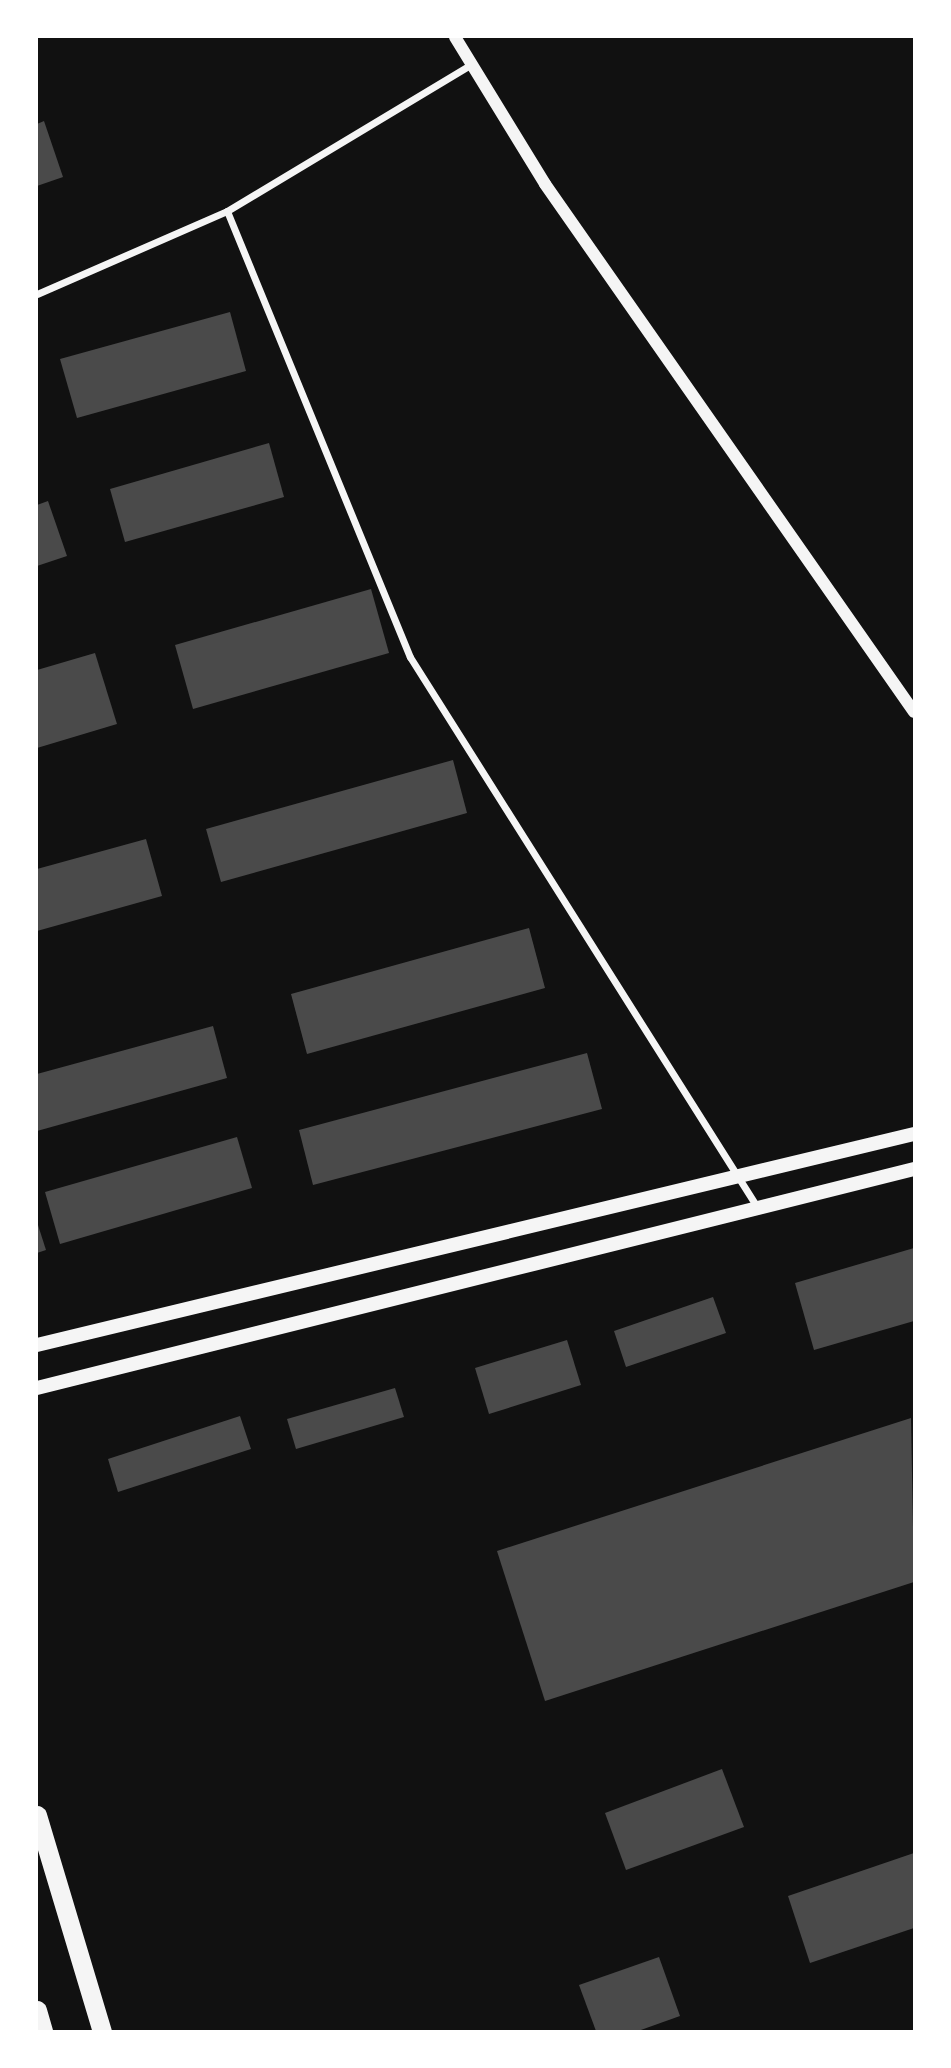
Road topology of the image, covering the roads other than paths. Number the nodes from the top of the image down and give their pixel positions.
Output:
1 (455, 37) edge
2 (473, 64) junction
3 (227, 211) junction
4 (37, 294) edge
5 (914, 712) edge
6 (914, 1133) edge
7 (914, 1169) edge
8 (737, 1176) junction
9 (757, 1207) junction
10 (37, 1345) edge
11 (37, 1388) edge
12 (37, 1815) edge
13 (37, 2010) edge
14 (43, 2031) edge
15 (102, 2031) edge

1 - 2 street
2 - 3 street
2 - 5 street
3 - 4 street
3 - 8 street
6 - 8 main road
7 - 9 main road
8 - 9 street
8 - 10 main road
9 - 11 main road
12 - 15 highway
13 - 14 highway

